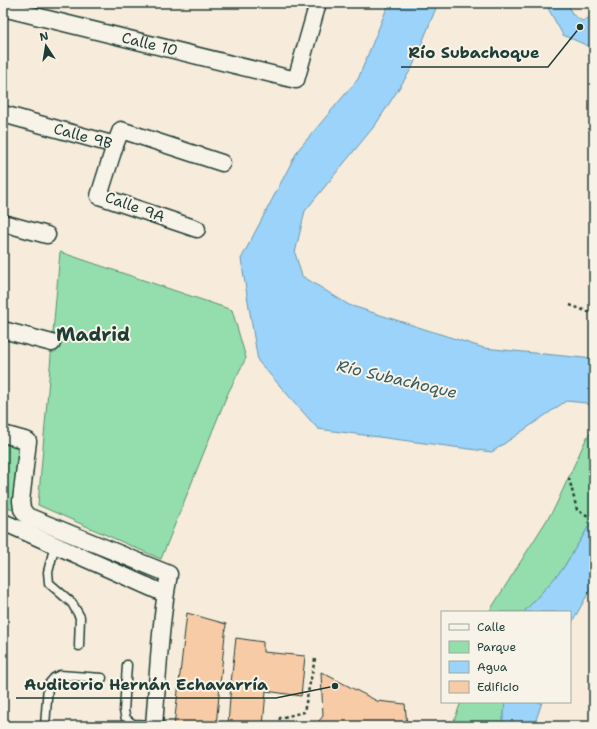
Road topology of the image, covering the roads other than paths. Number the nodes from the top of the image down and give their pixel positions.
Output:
1 (318, 3) edge
2 (3, 8) edge
3 (3, 114) edge
4 (115, 145) junction
5 (222, 163) dead end
6 (3, 223) edge
7 (197, 229) dead end
8 (47, 235) dead end
9 (3, 330) edge
10 (52, 343) dead end
11 (3, 434) edge
12 (3, 522) edge
13 (55, 546) junction
14 (166, 594) junction
15 (79, 646) dead end
16 (127, 665) dead end
17 (102, 678) dead end
18 (154, 725) edge
19 (45, 726) edge

1 - 2 street, Calle 10
3 - 4 street, Calle 9B
4 - 5 street, Calle 9B
4 - 7 street, Calle 9A
6 - 8 street
9 - 10 street
11 - 14 street
12 - 13 street
13 - 14 street
13 - 15 lane
14 - 18 street
16 - 18 lane
17 - 19 lane

